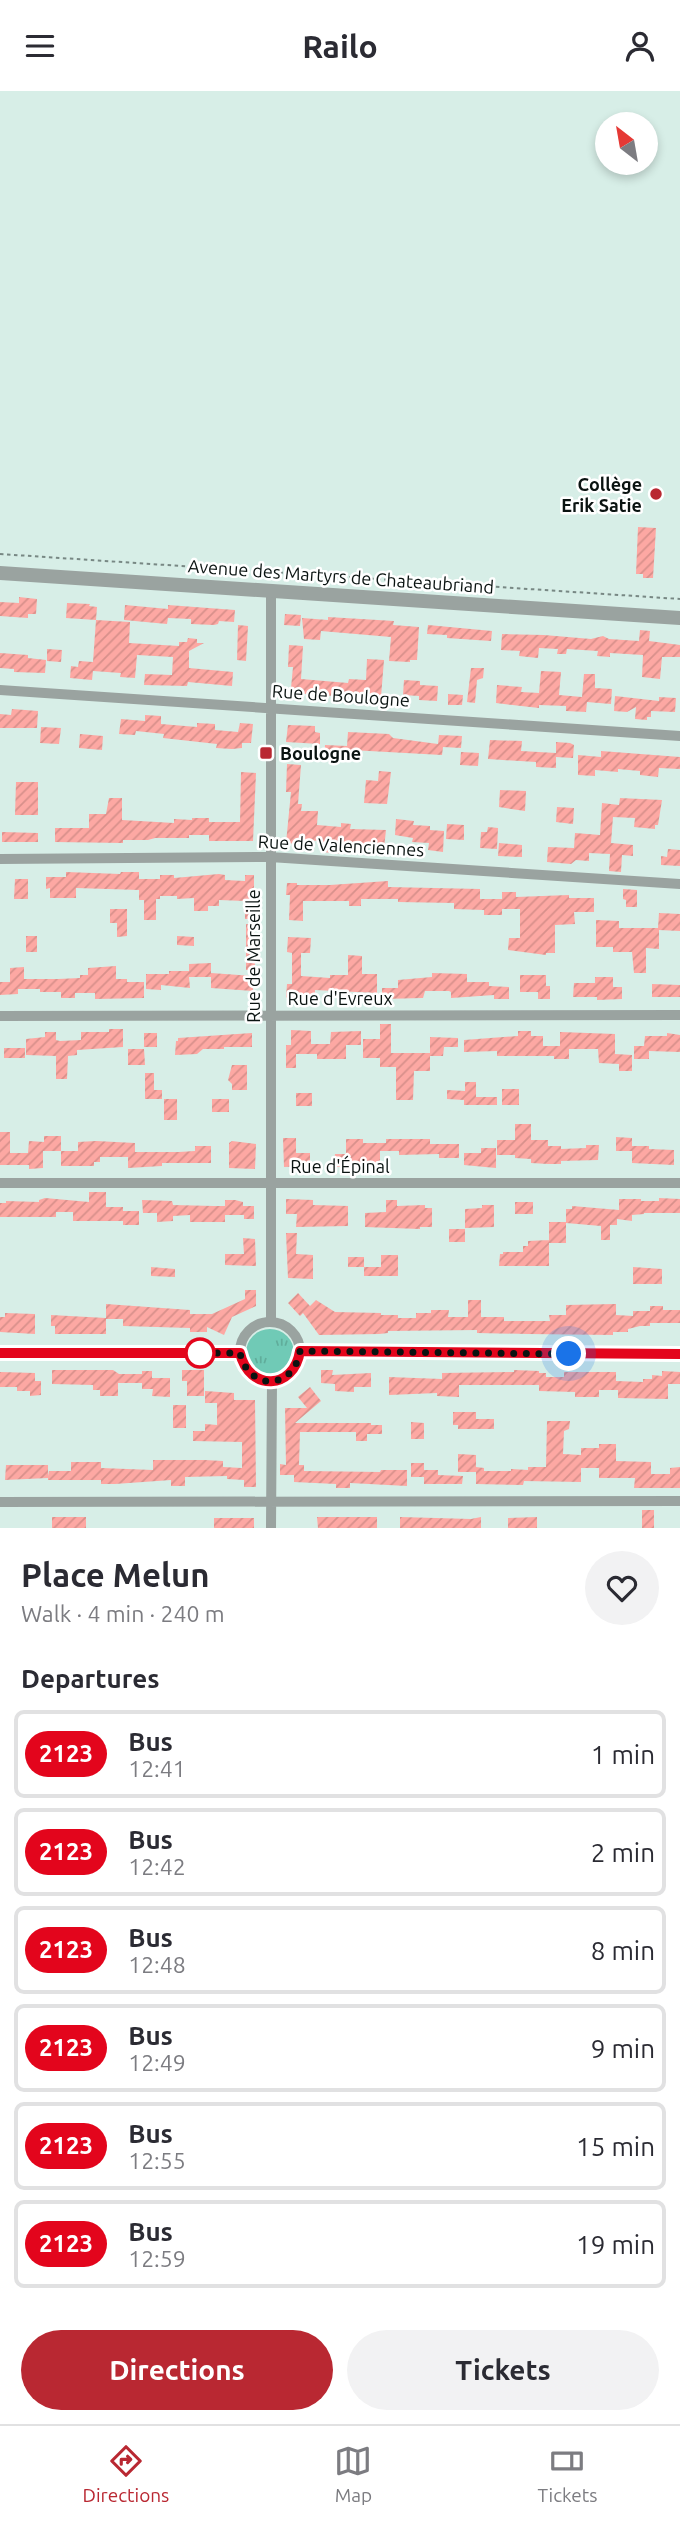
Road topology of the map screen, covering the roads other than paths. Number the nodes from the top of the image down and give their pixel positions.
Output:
1 (0, 573) edge
2 (271, 590) junction
3 (680, 618) edge
4 (0, 690) edge
5 (271, 708) junction
6 (680, 736) edge
7 (270, 857) junction
8 (0, 859) edge
9 (680, 884) edge
10 (680, 1015) edge
11 (0, 1016) edge
12 (271, 1016) junction
13 (0, 1184) edge
14 (270, 1184) junction
15 (680, 1184) edge
16 (271, 1322) junction
17 (300, 1351) junction
18 (0, 1353) edge
19 (240, 1353) junction
20 (680, 1354) edge
21 (272, 1382) junction
22 (680, 1501) edge
23 (0, 1502) edge
24 (271, 1502) junction
25 (271, 1528) edge

1 - 2 street, Avenue des Martyrs de Chateaubriand
2 - 3 street, Avenue des Martyrs de Chateaubriand
2 - 5 street, Rue de Marseille
4 - 5 street, Rue de Boulogne
5 - 6 street, Rue de Boulogne
5 - 7 street, Rue de Marseille
7 - 8 street, Rue de Valenciennes
7 - 9 street, Rue de Valenciennes
7 - 12 street, Rue de Marseille
10 - 12 street, Rue d'Evreux
11 - 12 street, Rue d'Evreux
12 - 14 street, Rue de Marseille
13 - 14 street, Rue d'Épinal
14 - 15 street, Rue d'Épinal
14 - 16 street, Rue de Marseille
16 - 17 street
16 - 19 street
17 - 20 street
17 - 21 street
18 - 19 street
19 - 21 street
21 - 24 street
22 - 24 street
23 - 24 street
24 - 25 street

